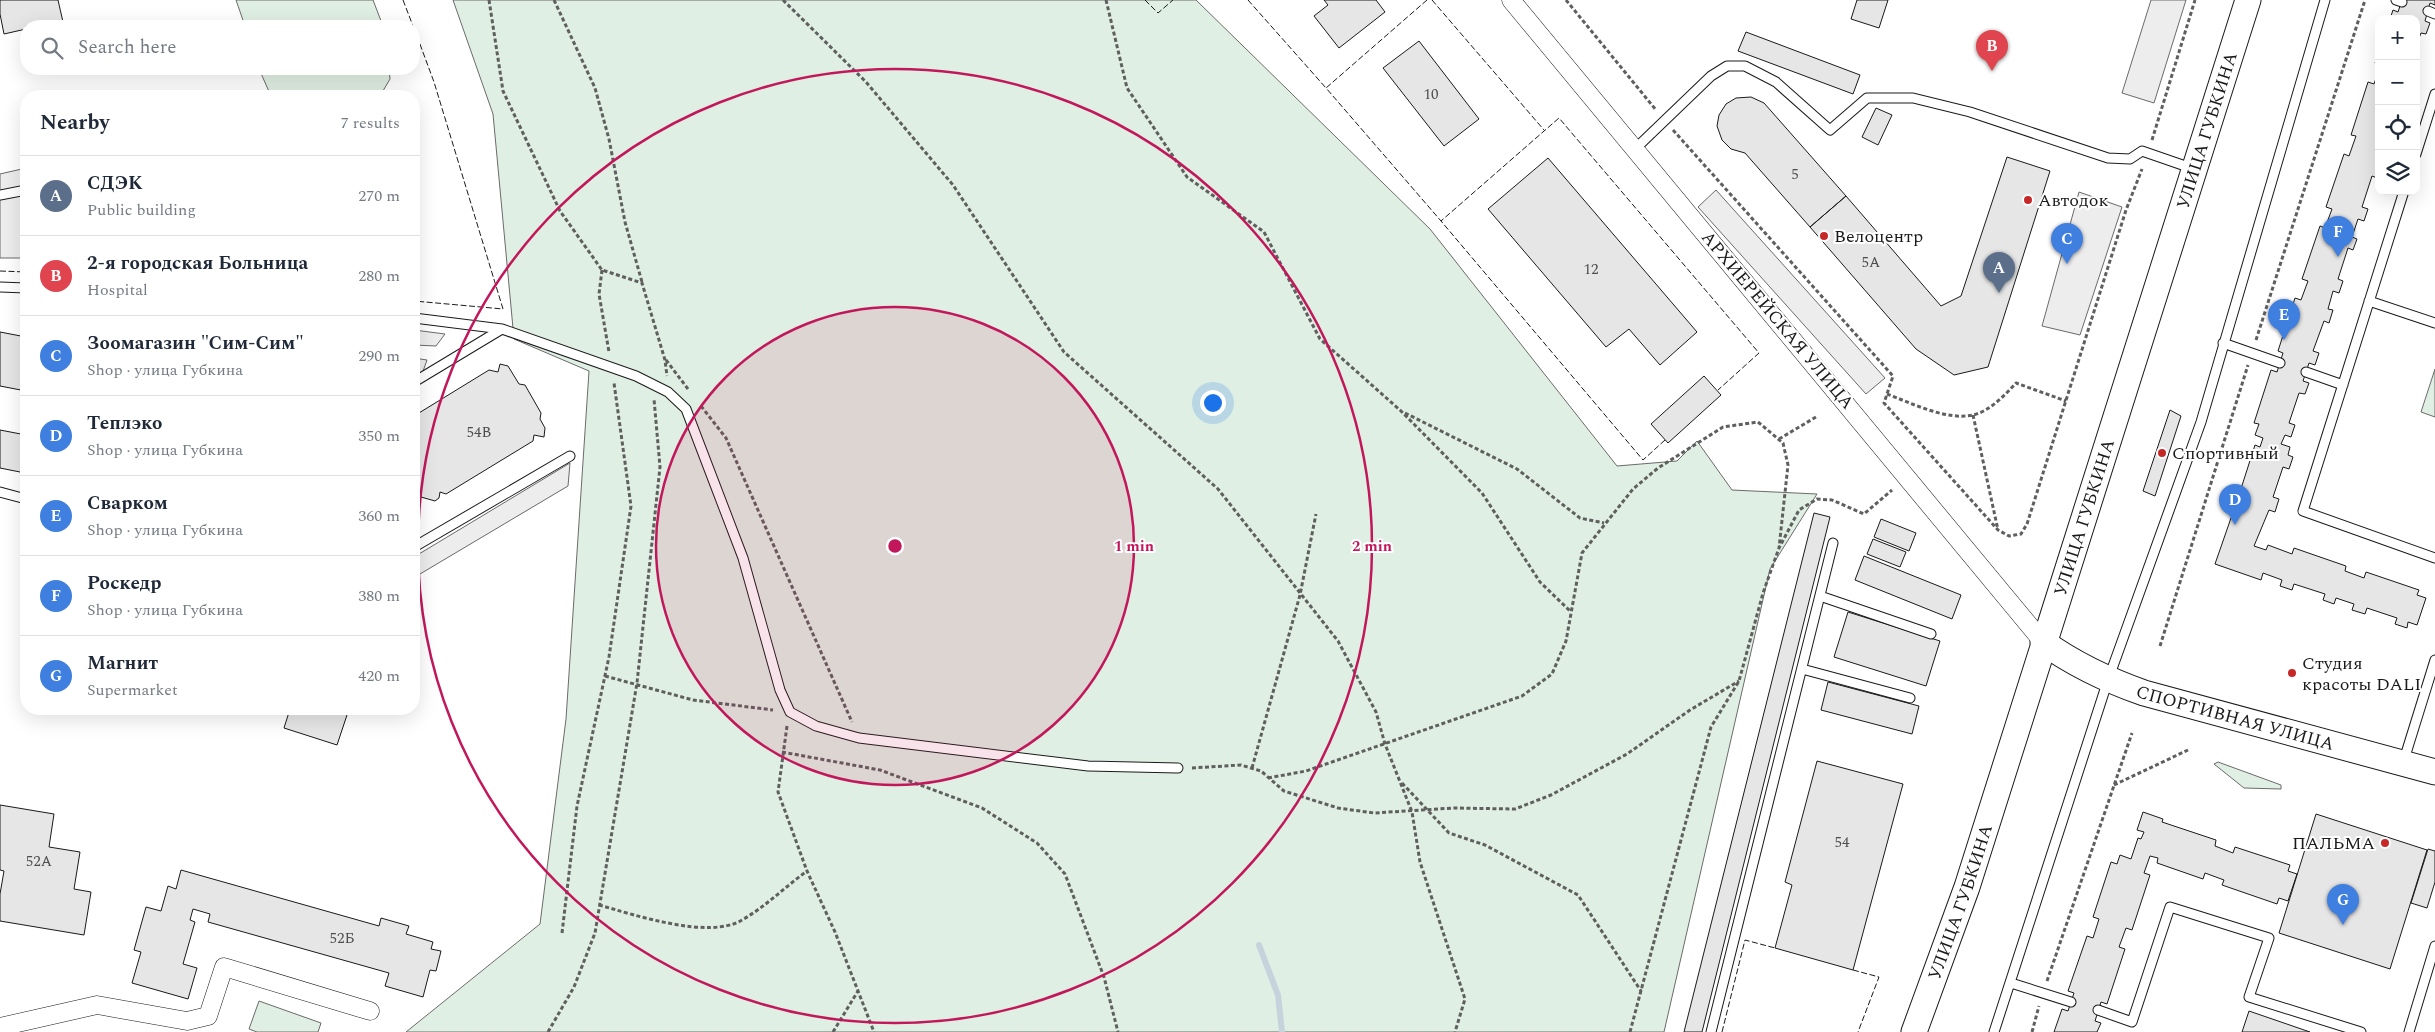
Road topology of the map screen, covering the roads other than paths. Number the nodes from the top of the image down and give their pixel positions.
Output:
1 (1511, 0) edge
2 (2248, 0) edge
3 (2325, 0) edge
4 (2435, 94) edge
5 (1636, 149) junction
6 (2417, 150) edge
7 (2194, 169) junction
8 (20, 191) edge
9 (0, 195) edge
10 (2403, 195) edge
11 (0, 287) edge
12 (20, 288) edge
13 (2369, 302) junction
14 (420, 319) edge
15 (2435, 323) edge
16 (502, 329) junction
17 (2223, 343) junction
18 (2280, 363) dead end
19 (2306, 372) dead end
20 (420, 378) edge
21 (2343, 385) junction
22 (570, 456) dead end
23 (0, 492) edge
24 (20, 497) edge
25 (1833, 543) dead end
26 (420, 544) edge
27 (2435, 558) edge
28 (1820, 596) junction
29 (1931, 634) dead end
30 (2043, 642) junction
31 (2435, 660) edge
32 (1802, 669) junction
33 (2108, 680) junction
34 (1910, 698) dead end
35 (2403, 763) junction
36 (1178, 768) road end
37 (2435, 772) edge
38 (2435, 946) edge
39 (2430, 977) edge
40 (2011, 983) junction
41 (2071, 1002) dead end
42 (2098, 1010) dead end
43 (370, 1011) dead end
44 (0, 1027) edge
45 (1711, 1032) edge
46 (1914, 1032) edge
47 (1994, 1032) edge
48 (2361, 1032) edge
49 (2409, 1032) edge

1 - 5 street, АРХИЕРЕЙСКАЯ УЛИЦА
2 - 7 main road, УЛИЦА ГУБКИНА
3 - 17 lane
4 - 6 lane
5 - 7 lane
5 - 30 street, АРХИЕРЕЙСКАЯ УЛИЦА
7 - 30 main road, УЛИЦА ГУБКИНА
8 - 9 lane
10 - 13 lane
11 - 12 lane
13 - 15 lane
13 - 21 lane
14 - 16 lane
16 - 20 lane
16 - 36 lane
17 - 18 lane
17 - 33 lane
19 - 21 lane
21 - 27 lane
22 - 26 lane
23 - 24 lane
25 - 28 lane
28 - 29 lane
28 - 32 lane
30 - 33 main road, СПОРТИВНАЯ УЛИЦА
30 - 46 main road, УЛИЦА ГУБКИНА
31 - 35 lane
32 - 34 lane
32 - 45 lane
33 - 35 main road, СПОРТИВНАЯ УЛИЦА
33 - 40 lane
35 - 37 main road, СПОРТИВНАЯ УЛИЦА
38 - 39 lane
39 - 49 lane
40 - 41 lane
40 - 47 lane
42 - 48 lane
43 - 44 street

